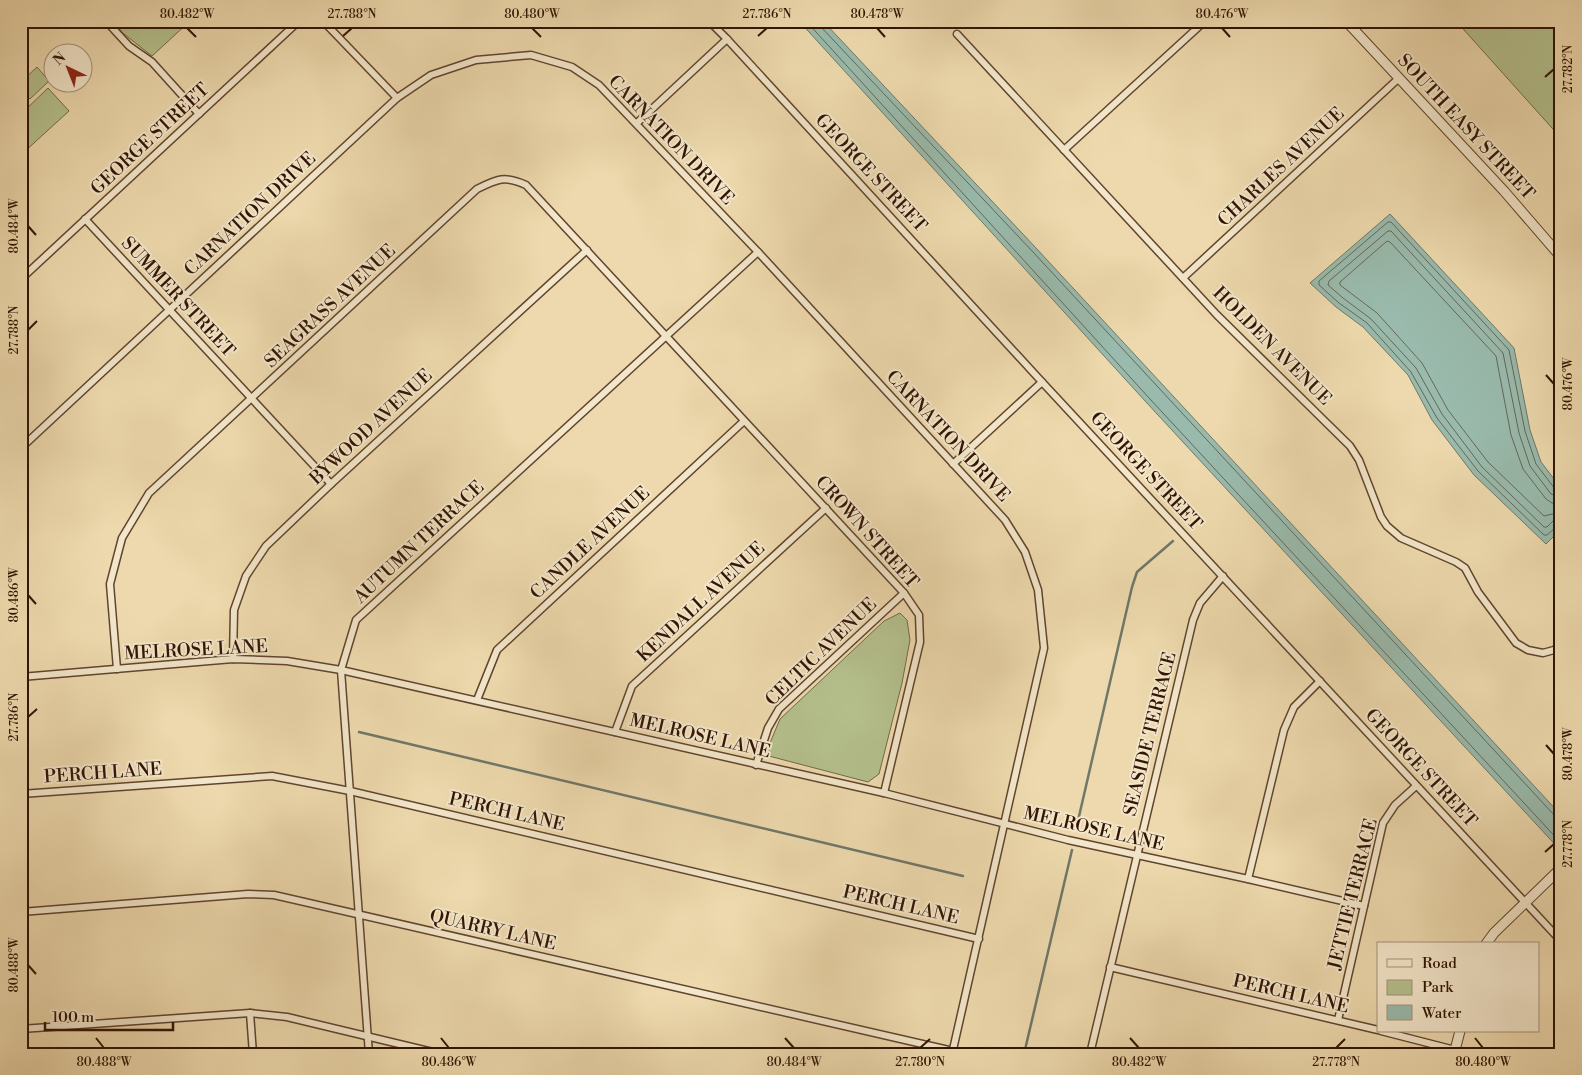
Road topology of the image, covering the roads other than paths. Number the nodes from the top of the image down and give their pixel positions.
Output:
1 (106, 21) edge
2 (299, 21) edge
3 (323, 21) edge
4 (709, 21) edge
5 (1204, 21) edge
6 (1346, 21) edge
7 (957, 34) dead end
8 (727, 39) junction
9 (1399, 78) junction
10 (397, 98) junction
11 (199, 114) junction
12 (637, 123) junction
13 (1064, 150) junction
14 (85, 220) junction
15 (587, 250) junction
16 (758, 252) junction
17 (1561, 257) edge
18 (1183, 278) junction
19 (21, 279) edge
20 (168, 310) junction
21 (666, 336) junction
22 (1042, 382) junction
23 (252, 398) junction
24 (744, 421) junction
25 (21, 448) edge
26 (953, 464) junction
27 (331, 484) junction
28 (826, 508) junction
29 (1223, 576) junction
30 (904, 593) junction
31 (1561, 646) edge
32 (233, 659) junction
33 (117, 669) junction
34 (342, 670) junction
35 (21, 677) edge
36 (1320, 681) junction
37 (477, 700) junction
38 (615, 732) junction
39 (756, 765) junction
40 (1416, 786) junction
41 (350, 791) junction
42 (21, 794) edge
43 (884, 794) junction
44 (1004, 823) junction
45 (1136, 855) junction
46 (1561, 868) edge
47 (1248, 879) junction
48 (1525, 901) junction
49 (1364, 906) junction
50 (21, 912) edge
51 (359, 914) junction
52 (979, 939) junction
53 (1487, 942) edge
54 (1561, 942) edge
55 (1110, 968) junction
56 (21, 1010) edge
57 (250, 1013) junction
58 (1338, 1020) junction
59 (22, 1029) edge
60 (1377, 1030) edge
61 (1384, 1032) edge
62 (1460, 1032) edge
63 (368, 1037) junction
64 (1455, 1052) edge
65 (953, 1053) edge
66 (25, 1054) edge
67 (253, 1054) edge
68 (369, 1054) edge
69 (441, 1054) edge
70 (1090, 1054) edge

1 - 11 street
2 - 11 street, GEORGE STREET
3 - 10 street
4 - 8 street, GEORGE STREET
5 - 13 street
6 - 9 street, SOUTH EASY STREET
7 - 13 street, HOLDEN AVENUE
8 - 12 street
8 - 22 street, GEORGE STREET
9 - 17 street, SOUTH EASY STREET
9 - 18 street, CHARLES AVENUE
10 - 12 street, CARNATION DRIVE
10 - 20 street, CARNATION DRIVE
11 - 14 street, GEORGE STREET
12 - 16 street, CARNATION DRIVE
13 - 18 street, HOLDEN AVENUE
14 - 19 street, GEORGE STREET
14 - 20 street, SUMMER STREET
15 - 21 street, SEAGRASS AVENUE
15 - 23 street, SEAGRASS AVENUE
15 - 27 street, BYWOOD AVENUE
16 - 21 street, AUTUMN TERRACE
16 - 26 street, CARNATION DRIVE
18 - 31 street, HOLDEN AVENUE
20 - 23 street, SUMMER STREET
20 - 25 street, CARNATION DRIVE
21 - 24 street, CROWN STREET
21 - 34 street, AUTUMN TERRACE
22 - 26 street
22 - 29 street, GEORGE STREET
23 - 27 street, SUMMER STREET
23 - 33 street, SEAGRASS AVENUE
24 - 28 street, CROWN STREET
24 - 37 street, CANDLE AVENUE
26 - 44 street, CARNATION DRIVE
27 - 32 street, BYWOOD AVENUE
28 - 30 street, CROWN STREET
28 - 38 street, KENDALL AVENUE
29 - 36 street, GEORGE STREET
29 - 45 street, SEASIDE TERRACE
30 - 39 street, CELTIC AVENUE
30 - 43 street, CROWN STREET
32 - 33 street, MELROSE LANE
32 - 34 street, MELROSE LANE
33 - 35 street, MELROSE LANE
34 - 37 street, MELROSE LANE
34 - 41 street, AUTUMN TERRACE
36 - 40 street, GEORGE STREET
36 - 47 street
37 - 38 street, MELROSE LANE
38 - 39 street, MELROSE LANE
39 - 43 street, MELROSE LANE
40 - 48 street, GEORGE STREET
40 - 49 street, JETTIE TERRACE
41 - 42 street, PERCH LANE
41 - 51 street, AUTUMN TERRACE
41 - 52 street, PERCH LANE
43 - 44 street, MELROSE LANE
44 - 45 street, MELROSE LANE
44 - 52 street, CARNATION DRIVE
45 - 47 street, MELROSE LANE
45 - 55 street, SEASIDE TERRACE
46 - 48 street
47 - 49 street, MELROSE LANE
48 - 53 street
48 - 54 street, GEORGE STREET
49 - 58 street, JETTIE TERRACE
50 - 51 street, QUARRY LANE
51 - 63 street, AUTUMN TERRACE
51 - 65 street, QUARRY LANE
52 - 65 street, CARNATION DRIVE
55 - 58 street, PERCH LANE
55 - 70 street, SEASIDE TERRACE
56 - 59 street
57 - 59 street
57 - 63 street
57 - 67 street
58 - 60 street, PERCH LANE
59 - 66 street
61 - 64 street, PERCH LANE
62 - 64 street
63 - 68 street, AUTUMN TERRACE
63 - 69 street

